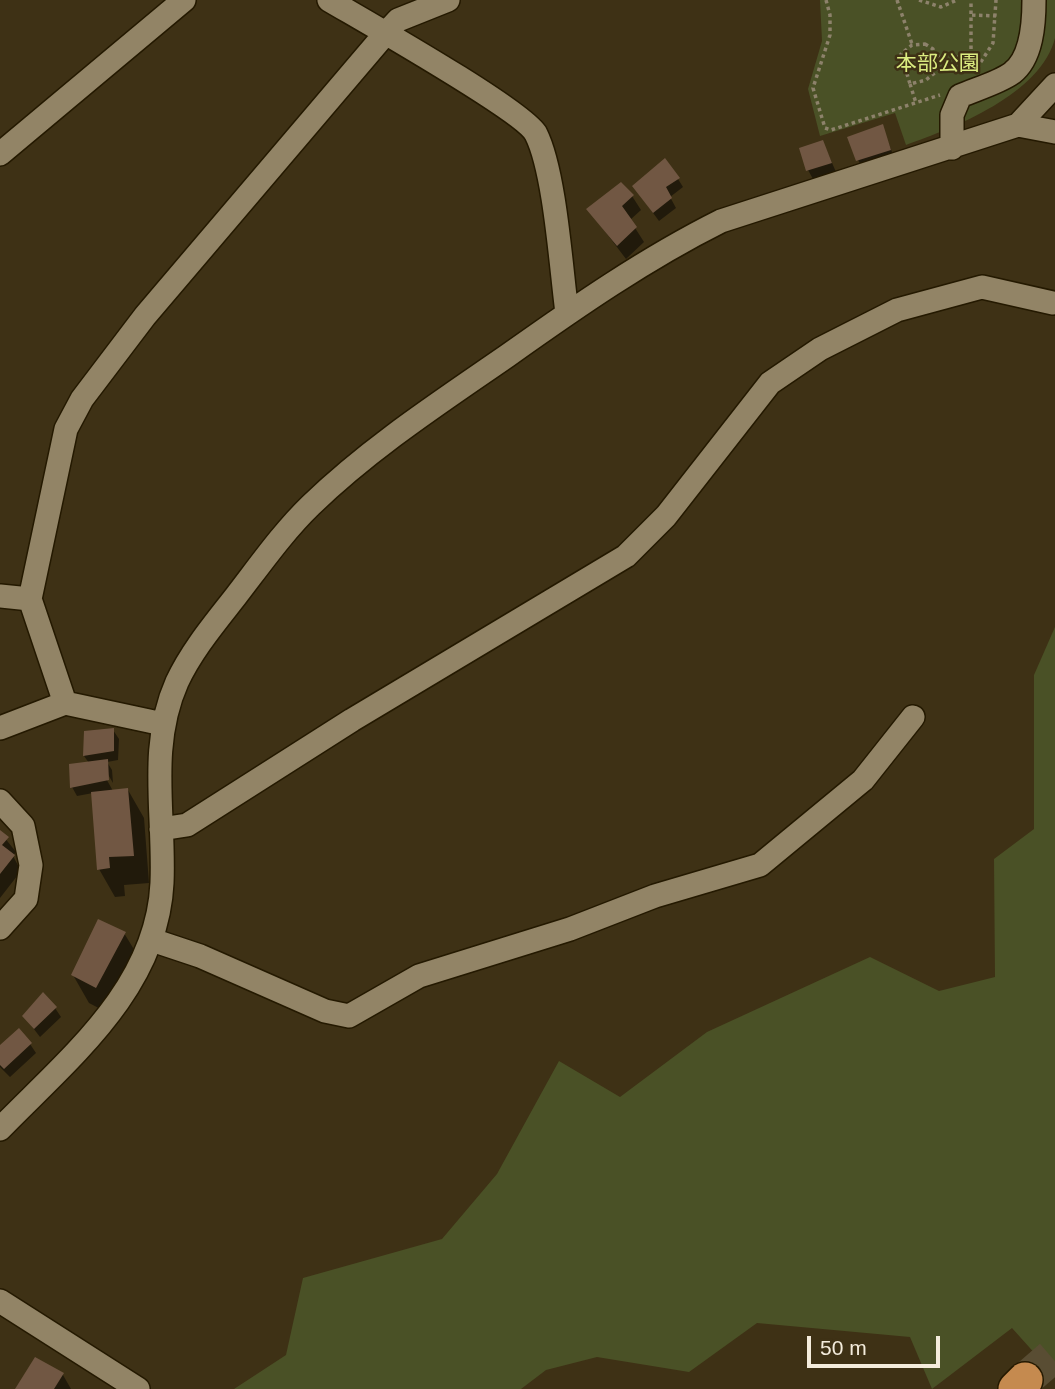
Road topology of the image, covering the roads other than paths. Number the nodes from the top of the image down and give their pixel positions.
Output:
1 (184, 0) edge
2 (329, 0) edge
3 (448, 0) edge
4 (1034, 0) edge
5 (386, 34) junction
6 (1055, 85) edge
7 (1018, 125) junction
8 (1055, 132) edge
9 (952, 148) junction
10 (0, 154) edge
11 (1054, 303) edge
12 (568, 313) junction
13 (0, 596) edge
14 (30, 599) junction
15 (65, 703) junction
16 (913, 717) dead end
17 (163, 724) junction
18 (0, 728) edge
19 (0, 801) edge
20 (161, 829) junction
21 (0, 928) edge
22 (152, 940) junction
23 (0, 1129) edge
24 (0, 1301) edge
25 (138, 1389) edge

1 - 10 street
2 - 5 street
3 - 5 street
4 - 9 street
5 - 12 street
5 - 14 street
6 - 7 street
7 - 8 street
7 - 9 street
9 - 12 street
11 - 20 street
12 - 17 street
13 - 14 street
14 - 15 street
15 - 17 street
15 - 18 street
16 - 22 street
17 - 20 street
19 - 21 street
20 - 22 street
22 - 23 street
24 - 25 street

